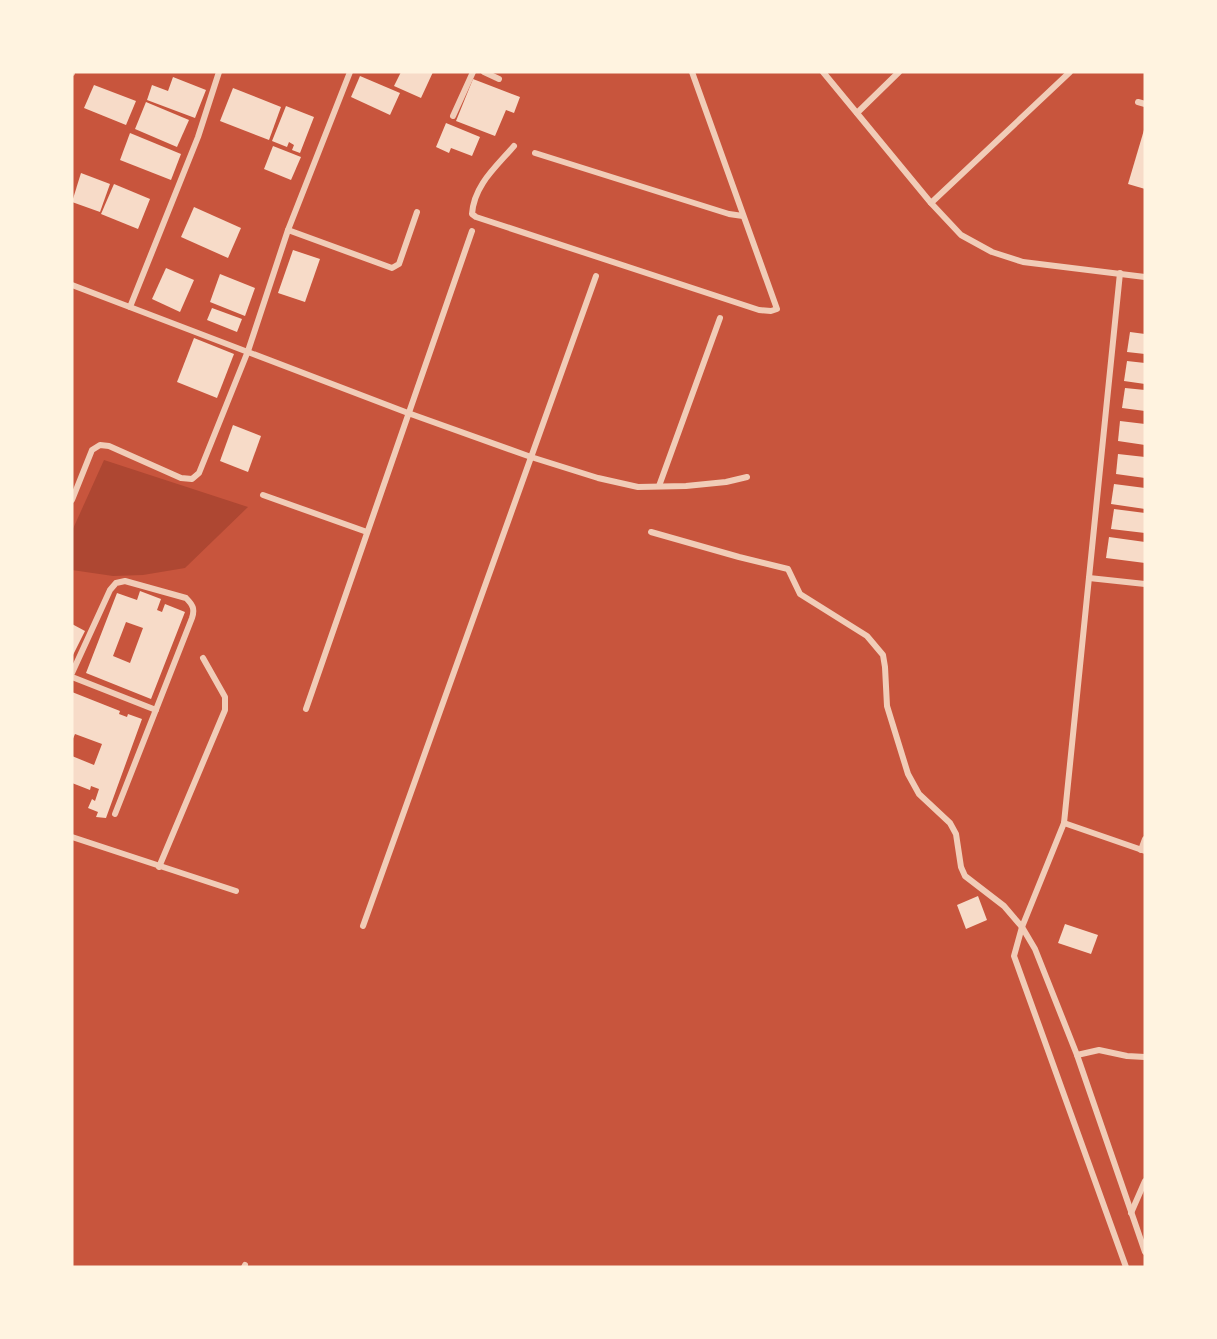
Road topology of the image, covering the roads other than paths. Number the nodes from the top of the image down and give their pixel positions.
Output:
1 (219, 72) edge
2 (350, 72) edge
3 (473, 72) edge
4 (484, 72) edge
5 (692, 72) edge
6 (822, 72) edge
7 (899, 72) edge
8 (1070, 72) edge
9 (499, 79) dead end
10 (857, 114) junction
11 (453, 116) dead end
12 (514, 146) dead end
13 (535, 153) dead end
14 (931, 203) junction
15 (417, 212) dead end
16 (743, 216) junction
17 (288, 230) junction
18 (472, 231) dead end
19 (1120, 273) junction
20 (596, 276) dead end
21 (1145, 277) edge
22 (72, 285) edge
23 (130, 307) junction
24 (720, 318) dead end
25 (248, 351) junction
26 (408, 413) junction
27 (531, 457) junction
28 (747, 477) dead end
29 (658, 486) junction
30 (263, 495) dead end
31 (72, 500) edge
32 (367, 532) junction
33 (651, 532) dead end
34 (1089, 578) junction
35 (1145, 584) edge
36 (203, 658) dead end
37 (72, 675) edge
38 (306, 709) dead end
39 (156, 710) junction
40 (115, 814) dead end
41 (1064, 823) junction
42 (72, 837) edge
43 (1145, 839) edge
44 (1143, 850) edge
45 (159, 867) junction
46 (236, 891) dead end
47 (363, 926) dead end
48 (1022, 927) junction
49 (1077, 1055) junction
50 (1145, 1057) edge
51 (1145, 1181) edge
52 (1131, 1214) junction
53 (1145, 1252) edge
54 (1126, 1267) edge

1 - 23 street
2 - 17 street
3 - 11 street
4 - 9 street
5 - 16 street
6 - 10 street
7 - 10 street
8 - 14 street
10 - 14 street
12 - 16 street
13 - 16 street
14 - 19 street
15 - 17 street
17 - 25 street
18 - 26 street
19 - 21 street
19 - 34 street
20 - 27 street
22 - 23 street
23 - 25 street
24 - 29 street
25 - 26 street
25 - 31 street
26 - 27 street
26 - 32 street
27 - 29 street
27 - 47 street
28 - 29 street
30 - 32 street
32 - 38 street
33 - 48 street
34 - 35 street
34 - 41 street
36 - 45 street
37 - 39 street
37 - 39 street
39 - 40 street
41 - 44 street
41 - 48 street
42 - 45 street
43 - 44 street
45 - 46 street
48 - 49 street
48 - 54 street
49 - 50 street
49 - 52 street
51 - 52 street
52 - 53 street

